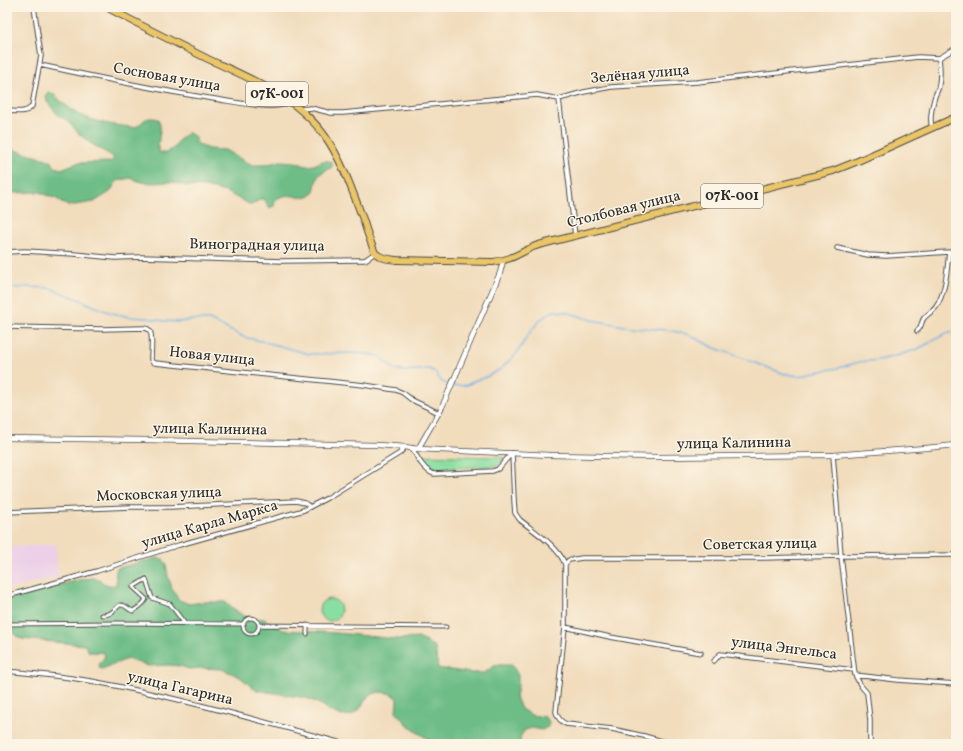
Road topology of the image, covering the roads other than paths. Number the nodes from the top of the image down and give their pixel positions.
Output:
1 (34, 7) edge
2 (106, 7) edge
3 (956, 48) edge
4 (939, 58) junction
5 (40, 65) junction
6 (286, 99) junction
7 (560, 99) junction
8 (300, 109) junction
9 (7, 111) edge
10 (956, 117) edge
11 (932, 128) junction
12 (575, 236) junction
13 (837, 248) dead end
14 (956, 249) edge
15 (7, 252) edge
16 (949, 252) junction
17 (375, 253) junction
18 (503, 261) junction
19 (7, 327) edge
20 (917, 331) dead end
21 (438, 413) junction
22 (7, 438) edge
23 (956, 445) edge
24 (405, 447) junction
25 (412, 448) junction
26 (418, 449) junction
27 (512, 453) junction
28 (833, 455) junction
29 (310, 507) junction
30 (7, 512) edge
31 (956, 555) edge
32 (841, 556) junction
33 (565, 564) junction
34 (7, 596) edge
35 (102, 614) dead end
36 (330, 621) dead end
37 (368, 622) dead end
38 (8, 624) edge
39 (185, 624) junction
40 (244, 624) junction
41 (259, 625) junction
42 (307, 625) junction
43 (330, 626) junction
44 (368, 626) junction
45 (446, 627) dead end
46 (565, 627) junction
47 (308, 634) dead end
48 (701, 653) dead end
49 (714, 661) dead end
50 (854, 670) junction
51 (7, 671) edge
52 (855, 676) junction
53 (956, 684) edge
54 (345, 744) edge
55 (672, 744) edge
56 (870, 744) edge

1 - 5 street
2 - 6 main road, 07К-001
3 - 4 street
4 - 7 street, Зелёная улица
4 - 11 street
5 - 6 street, Сосновая улица
5 - 9 street
6 - 8 main road, 07К-001
7 - 8 street, Зелёная улица
7 - 12 street
8 - 17 main road, 07К-001
10 - 11 main road, Столбовая улица / 07К-001
11 - 12 main road, Столбовая улица / 07К-001
12 - 18 main road, Столбовая улица / 07К-001
13 - 16 street
14 - 16 street
15 - 17 street, Виноградная улица
16 - 20 street
17 - 18 main road, 07К-001
18 - 21 street
19 - 21 street, Новая улица
21 - 26 street
22 - 24 street, улица Калинина
23 - 28 street, улица Калинина
24 - 25 street, улица Калинина
24 - 29 street, улица Карла Маркса
25 - 26 street, улица Калинина
25 - 27 street
26 - 27 street, улица Калинина
27 - 28 street, улица Калинина
27 - 33 street
28 - 32 street
29 - 30 street, Московская улица
29 - 34 street, улица Карла Маркса
31 - 32 street, Советская улица
32 - 33 street, Советская улица
32 - 50 street
33 - 46 street
35 - 39 street
36 - 43 street
37 - 44 street
38 - 39 street
39 - 40 street
40 - 41 street
40 - 41 street
41 - 42 street
42 - 43 street
42 - 47 street
43 - 44 street
44 - 45 street
46 - 48 street
46 - 55 street
49 - 50 street, улица Энгельса
50 - 52 street
51 - 54 street, улица Гагарина
52 - 53 street, улица Энгельса
52 - 56 street

